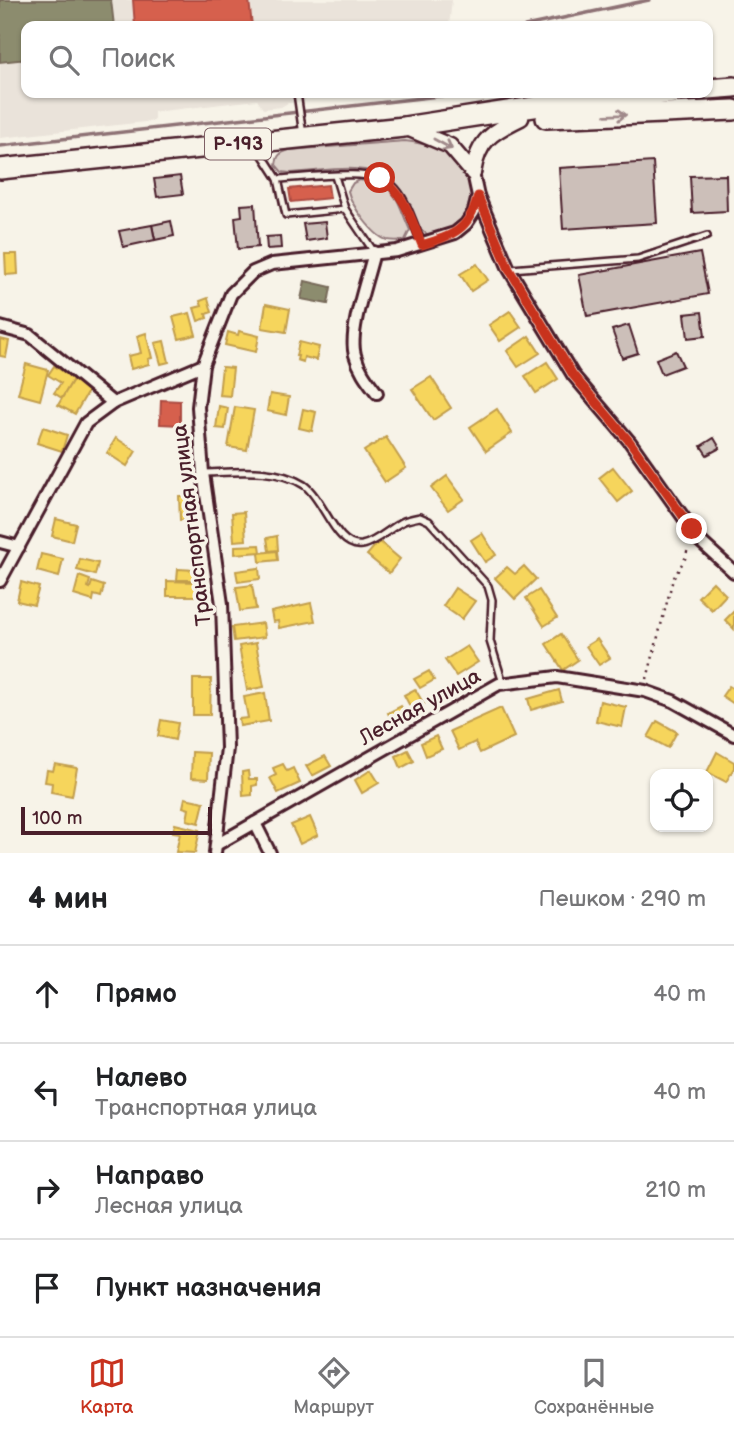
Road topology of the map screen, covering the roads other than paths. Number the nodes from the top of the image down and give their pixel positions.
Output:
1 (734, 87) edge
2 (713, 89) edge
3 (298, 98) edge
4 (630, 98) edge
5 (522, 110) junction
6 (734, 110) edge
7 (404, 127) junction
8 (304, 138) junction
9 (255, 143) junction
10 (0, 169) edge
11 (473, 173) junction
12 (335, 176) junction
13 (278, 179) junction
14 (478, 196) junction
15 (345, 209) junction
16 (707, 236) dead end
17 (422, 245) junction
18 (374, 251) junction
19 (509, 269) junction
20 (0, 327) edge
21 (203, 365) junction
22 (377, 393) dead end
23 (113, 402) junction
24 (203, 473) junction
25 (0, 542) edge
26 (19, 547) junction
27 (734, 572) edge
28 (0, 581) edge
29 (503, 684) junction
30 (734, 735) edge
31 (255, 823) junction
32 (216, 849) edge
33 (270, 853) edge

1 - 2 highway
3 - 8 lane
4 - 5 highway, Р-193
5 -> 6 highway, Р-193
5 - 7 highway, Р-193
5 - 11 street
7 - 8 highway, Р-193
7 -> 11 street
8 - 9 highway, Р-193
9 - 10 highway, Р-193
9 - 13 lane
11 - 14 street
12 - 13 lane
12 - 15 lane
12 - 17 lane
13 - 15 lane
14 - 17 street, Транспортная улица
14 - 19 street
15 - 18 lane
16 - 19 lane
17 - 18 street, Транспортная улица
18 - 21 street, Транспортная улица
18 - 22 street
19 - 27 street
20 - 23 street
21 - 23 street
21 - 24 street, Транспортная улица
23 - 26 street
24 - 29 lane
24 - 32 street, Транспортная улица
25 - 26 street
26 - 28 street
29 - 30 street, Лесная улица
29 - 31 street, Лесная улица
31 - 32 street, Лесная улица
31 - 33 street

